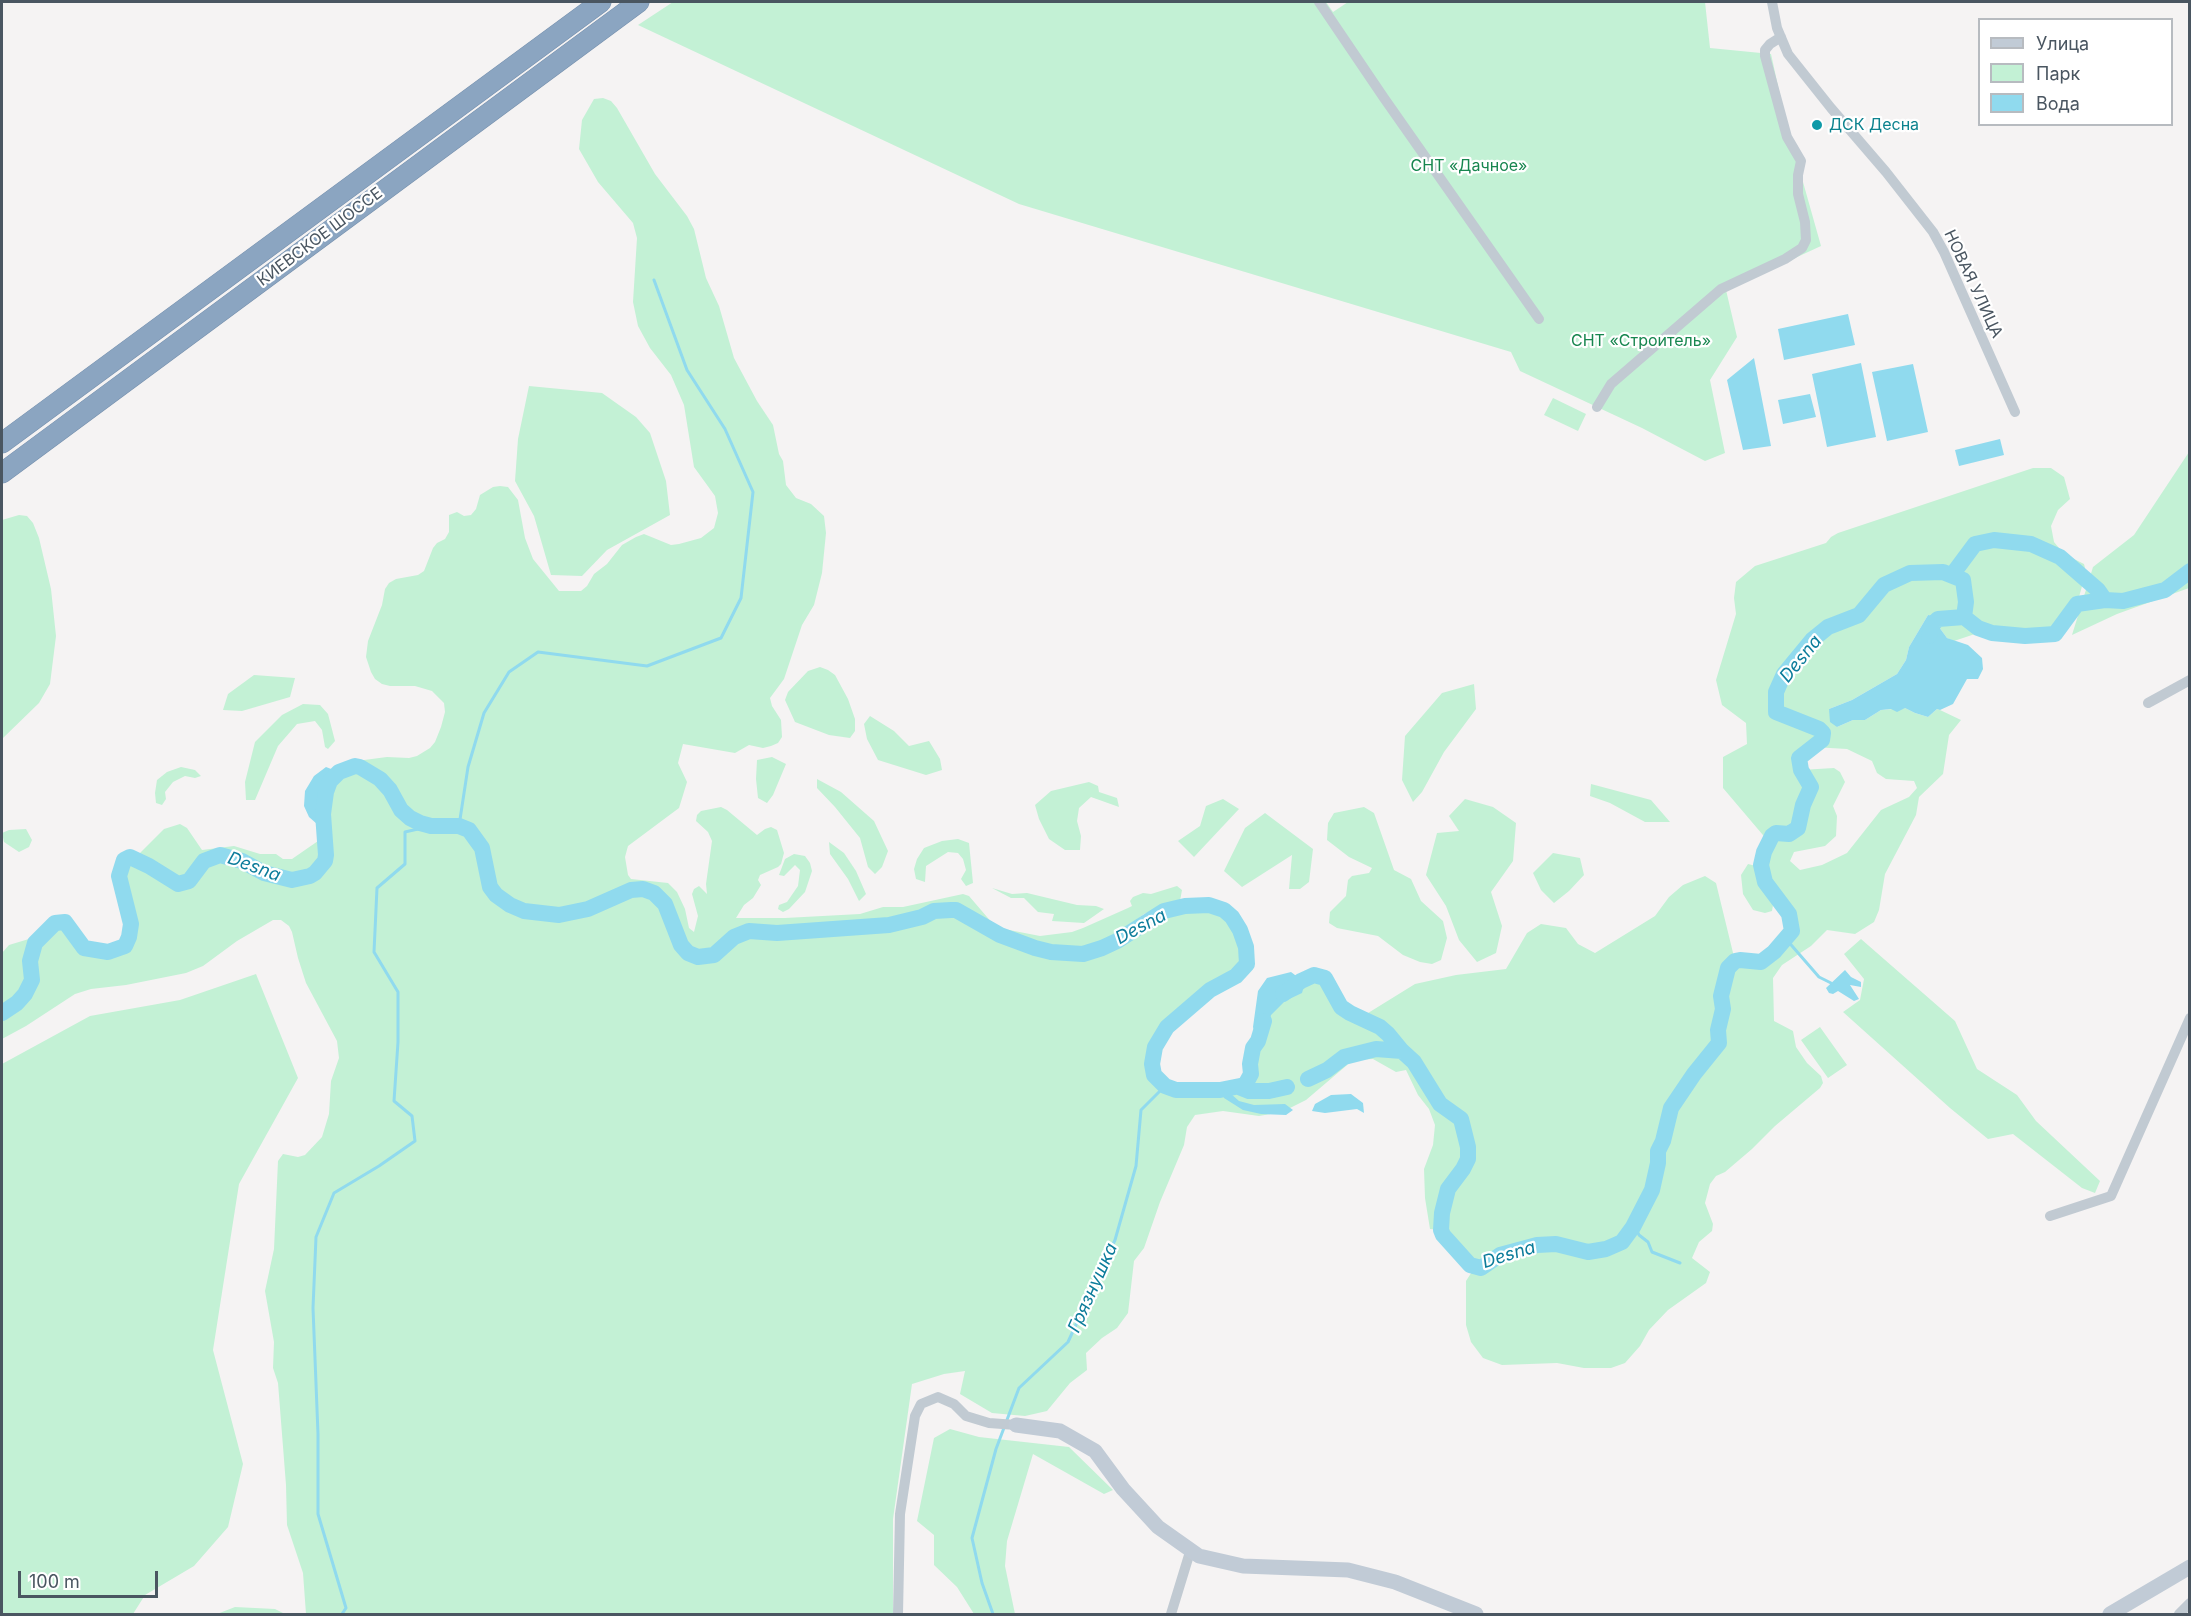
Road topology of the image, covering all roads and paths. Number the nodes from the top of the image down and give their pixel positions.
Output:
1 (601, 2) edge
2 (639, 2) edge
3 (1319, 2) edge
4 (1772, 2) edge
5 (1781, 37) junction
6 (1539, 319) dead end
7 (1598, 407) dead end
8 (2015, 412) dead end
9 (2, 443) edge
10 (2, 473) edge
11 (2190, 680) edge
12 (2148, 703) dead end
13 (2190, 1018) edge
14 (2050, 1216) dead end
15 (1016, 1425) joint
16 (1190, 1552) junction
17 (2190, 1567) edge
18 (2190, 1603) edge
19 (898, 1614) edge
20 (1172, 1614) edge
21 (1476, 1614) edge
22 (2110, 1614) edge
23 (2179, 1614) edge

1 - 9 highway, КИЕВСКОЕ ШОССЕ
2 - 10 highway, КИЕВСКОЕ ШОССЕ
3 - 6 street
4 - 5 street, НОВАЯ УЛИЦА
5 - 7 street
5 - 8 street, НОВАЯ УЛИЦА
11 - 12 street
13 - 14 street
15 - 16 street
15 - 19 street
16 - 20 street
16 - 21 street
17 - 22 street
18 - 23 street

